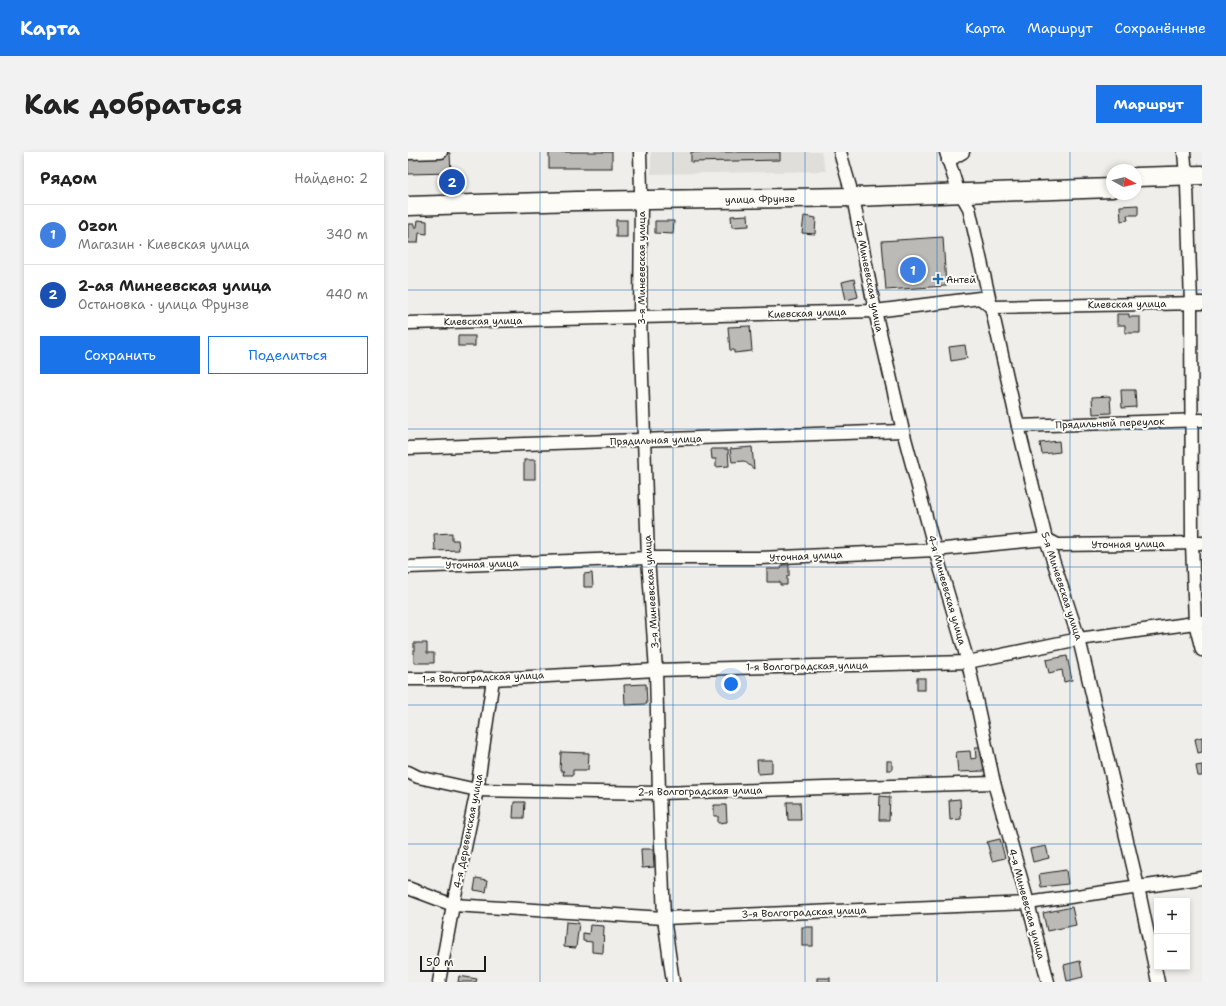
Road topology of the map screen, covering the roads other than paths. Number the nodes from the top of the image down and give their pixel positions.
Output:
1 (441, 152) edge
2 (640, 152) edge
3 (840, 152) edge
4 (963, 152) edge
5 (1184, 152) edge
6 (408, 153) edge
7 (947, 157) edge
8 (1106, 178) edge
9 (1142, 178) edge
10 (1194, 180) edge
11 (1142, 186) edge
12 (958, 188) junction
13 (1106, 188) edge
14 (852, 192) junction
15 (408, 196) edge
16 (641, 196) junction
17 (408, 206) edge
18 (1197, 303) edge
19 (991, 307) junction
20 (875, 310) junction
21 (640, 318) junction
22 (408, 323) edge
23 (1197, 420) edge
24 (1018, 426) junction
25 (903, 431) junction
26 (644, 441) junction
27 (408, 448) edge
28 (1046, 539) junction
29 (1197, 543) edge
30 (935, 550) junction
31 (648, 558) junction
32 (408, 567) edge
33 (1199, 622) edge
34 (1079, 639) junction
35 (1202, 650) edge
36 (968, 662) junction
37 (656, 670) junction
38 (408, 679) edge
39 (493, 679) junction
40 (408, 772) edge
41 (994, 783) junction
42 (477, 790) junction
43 (659, 793) junction
44 (1202, 878) edge
45 (1138, 887) junction
46 (408, 888) edge
47 (1028, 903) junction
48 (454, 904) junction
49 (664, 918) junction
50 (439, 982) edge
51 (673, 982) edge
52 (1048, 982) edge
53 (1158, 982) edge

1 - 6 street
2 - 16 street, 3-я Минеевская улица
3 - 14 street, 4-я Минеевская улица
4 - 7 street
5 - 10 street
7 - 12 street, 5-я Минеевская улица
8 - 12 highway, улица Фрунзе
9 - 10 highway
10 - 11 highway
10 - 18 street
12 - 13 highway, улица Фрунзе
12 - 14 highway, улица Фрунзе
12 - 19 street, 5-я Минеевская улица
14 - 16 highway, улица Фрунзе
14 - 20 street, 4-я Минеевская улица
15 - 16 highway, улица Фрунзе
16 - 17 highway, улица Фрунзе
16 - 21 street, 3-я Минеевская улица
18 - 19 street, Киевская улица
18 - 23 street
19 - 20 street, Киевская улица
19 - 24 street, 5-я Минеевская улица
20 - 21 street, Киевская улица
20 - 25 street, 4-я Минеевская улица
21 - 22 street, Киевская улица
21 - 26 street, 3-я Минеевская улица
23 - 24 street, Прядильный переулок
23 - 29 street
24 - 28 street, 5-я Минеевская улица
25 - 26 street, Прядильная улица
25 - 30 street, 4-я Минеевская улица
26 - 27 street, Прядильная улица
26 - 31 street, 3-я Минеевская улица
28 - 29 street, Уточная улица
28 - 30 street, Уточная улица
28 - 34 street, 5-я Минеевская улица
29 - 33 street
30 - 31 street, Уточная улица
30 - 36 street, 4-я Минеевская улица
31 - 32 street, Уточная улица
31 - 37 street, 3-я Минеевская улица
33 - 34 street, 1-я Волгоградская улица
33 - 35 street
34 - 36 street, 1-я Волгоградская улица
34 - 45 street, 5-я Минеевская улица
36 - 37 street, 1-я Волгоградская улица
36 - 41 street, 4-я Минеевская улица
37 - 39 street, 1-я Волгоградская улица
37 - 43 street, 3-я Минеевская улица
38 - 39 street, 1-я Волгоградская улица
39 - 42 street, 4-я Деревенская улица
40 - 42 street, 2-я Волгоградская улица
41 - 43 street, 2-я Волгоградская улица
41 - 47 street, 4-я Минеевская улица
42 - 43 street, 2-я Волгоградская улица
42 - 48 street, 4-я Деревенская улица
43 - 49 street, 3-я Минеевская улица
44 - 45 street, 3-я Волгоградская улица
45 - 47 street, 3-я Волгоградская улица
45 - 53 street, 5-я Минеевская улица
46 - 48 street, 3-я Волгоградская улица
47 - 49 street, 3-я Волгоградская улица
47 - 52 street, 4-я Минеевская улица
48 - 49 street, 3-я Волгоградская улица
48 - 50 street, 4-я Деревенская улица
49 - 51 street, 3-я Минеевская улица

